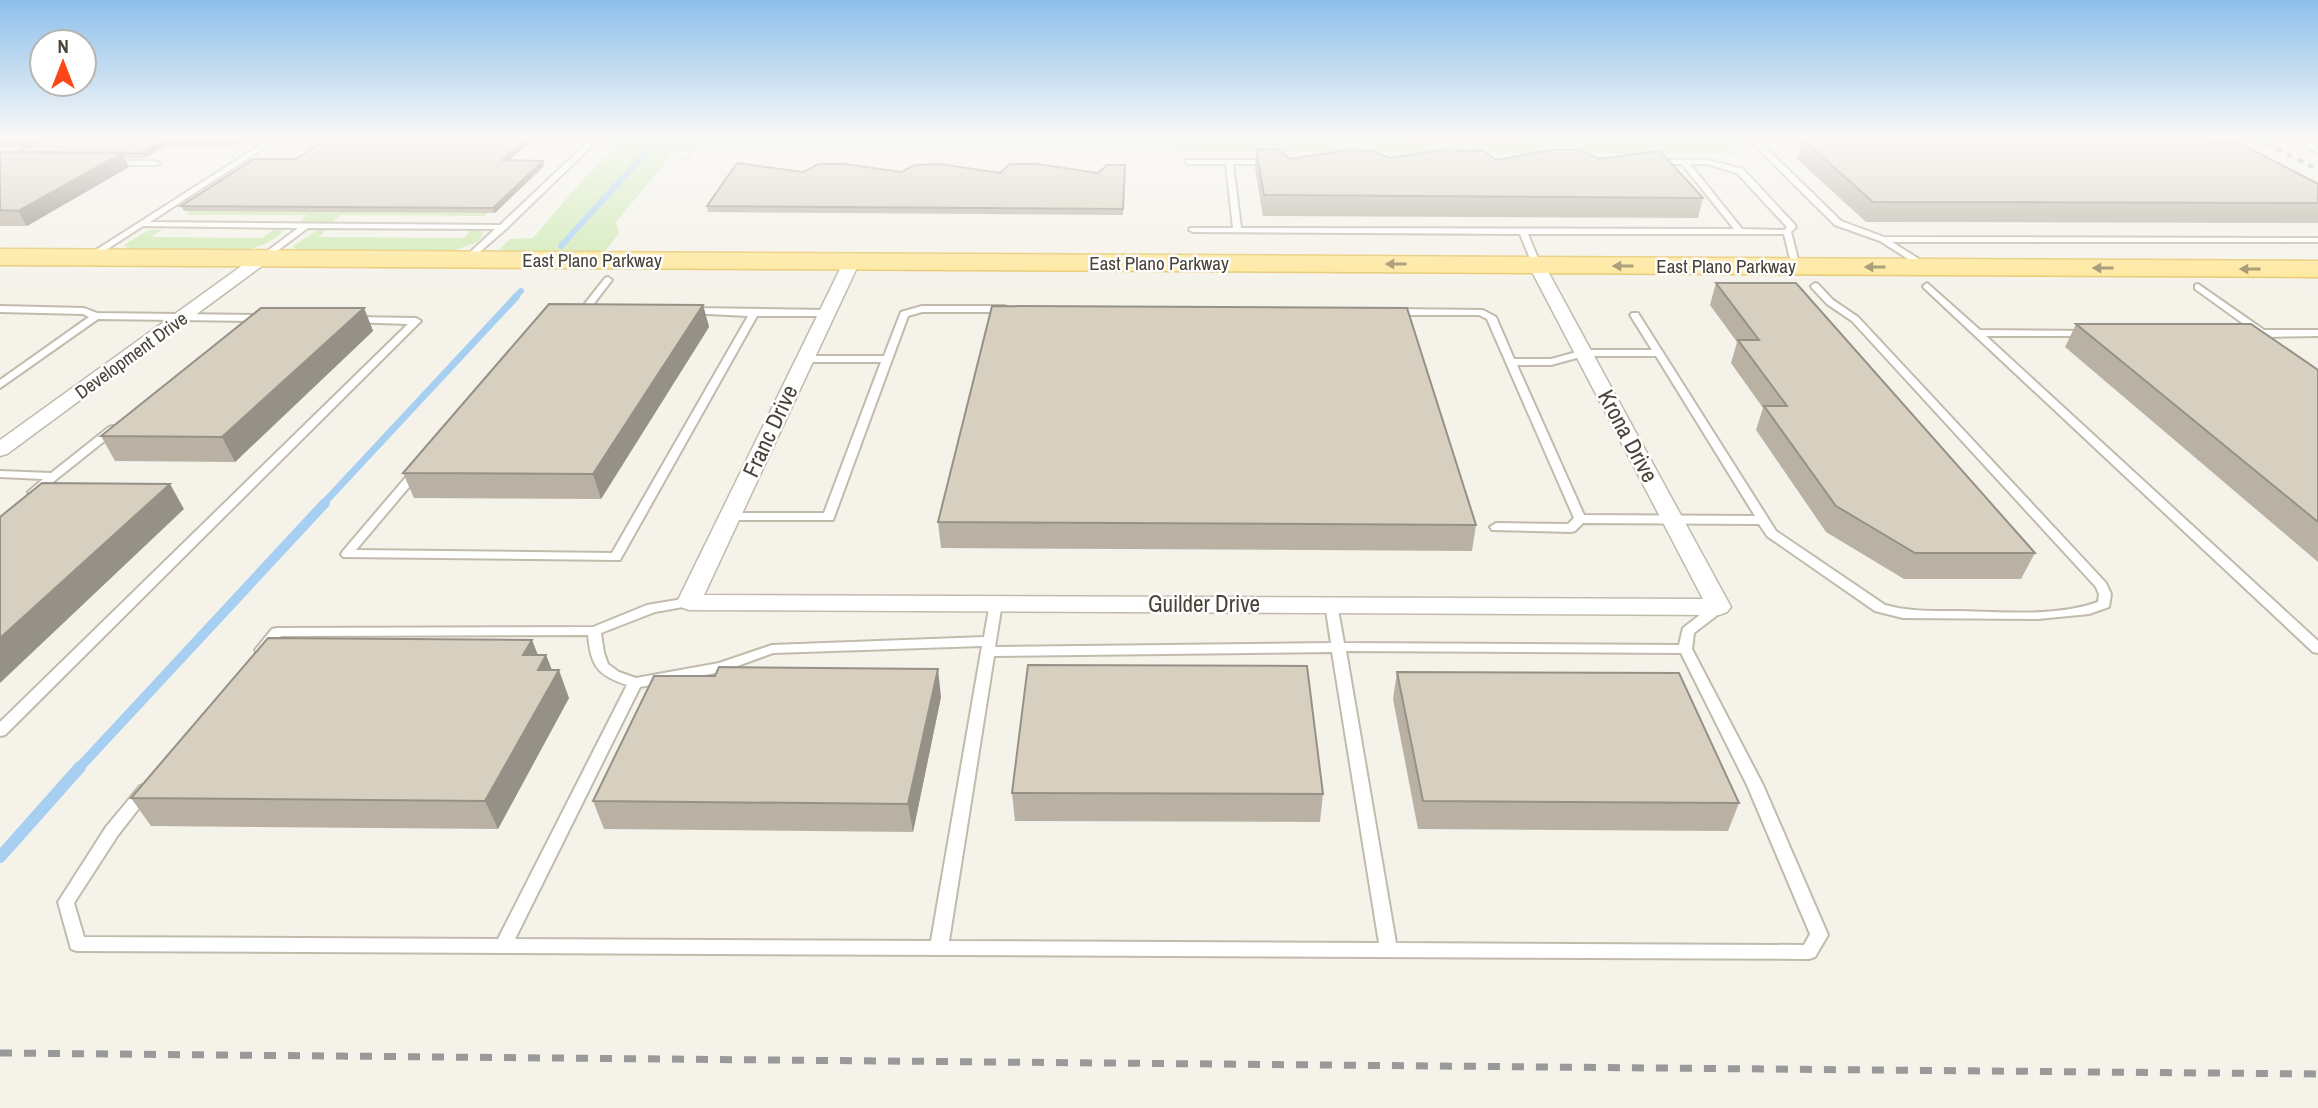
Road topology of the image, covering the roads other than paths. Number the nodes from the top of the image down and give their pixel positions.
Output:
1 (197, 189) edge
2 (543, 189) edge
3 (1232, 189) edge
4 (1705, 189) edge
5 (1756, 189) edge
6 (1803, 189) edge
7 (140, 225) junction
8 (305, 226) junction
9 (503, 227) junction
10 (1193, 230) dead end
11 (1237, 230) junction
12 (1523, 231) junction
13 (1740, 232) junction
14 (1787, 232) junction
15 (1883, 239) junction
16 (2318, 240) edge
17 (0, 257) edge
18 (87, 258) junction
19 (260, 260) junction
20 (467, 260) junction
21 (2171, 268) junction
22 (2318, 269) edge
23 (536, 270) junction
24 (847, 271) junction
25 (1542, 275) junction
26 (1806, 276) junction
27 (1927, 277) junction
28 (0, 278) edge
29 (232, 280) junction
30 (608, 280) junction
31 (2198, 287) junction
32 (2318, 288) edge
33 (586, 308) junction
34 (0, 309) edge
35 (600, 309) edge
36 (1020, 309) edge
37 (684, 311) edge
38 (1382, 312) edge
39 (754, 313) junction
40 (827, 313) junction
41 (1635, 315) dead end
42 (96, 316) junction
43 (185, 316) junction
44 (563, 316) edge
45 (248, 318) junction
46 (276, 318) edge
47 (346, 320) edge
48 (238, 327) edge
49 (1977, 333) junction
50 (2099, 333) edge
51 (2235, 333) edge
52 (2262, 333) junction
53 (2318, 333) edge
54 (2284, 348) edge
55 (1584, 353) junction
56 (1659, 353) junction
57 (805, 359) junction
58 (887, 359) junction
59 (1511, 362) junction
60 (0, 385) edge
61 (119, 424) edge
62 (0, 450) edge
63 (426, 460) edge
64 (0, 474) edge
65 (54, 476) junction
66 (22, 503) edge
67 (730, 517) junction
68 (1580, 519) junction
69 (1672, 519) junction
70 (1763, 520) junction
71 (1496, 527) dead end
72 (689, 602) junction
73 (996, 603) junction
74 (1331, 604) junction
75 (1719, 607) junction
76 (594, 631) junction
77 (989, 647) junction
78 (1338, 648) junction
79 (1685, 649) junction
80 (2318, 649) edge
81 (251, 663) edge
82 (635, 683) junction
83 (0, 731) edge
84 (156, 778) edge
85 (504, 944) junction
86 (939, 947) junction
87 (1389, 950) junction

1 - 7 lane
2 - 9 lane
3 - 11 lane
4 - 13 lane
5 - 14 lane
6 - 15 lane
7 - 8 lane
7 - 18 lane
8 - 9 lane
8 - 19 lane
9 - 20 lane
10 - 11 lane
11 - 12 lane
12 - 13 lane
12 - 25 lane
13 - 14 lane
14 - 26 lane
15 - 16 lane
15 - 27 lane
17 - 18 main road, East Plano Parkway
18 - 19 main road, East Plano Parkway
19 - 20 main road, East Plano Parkway
19 - 29 street, Development Drive
20 - 23 main road, East Plano Parkway
22 -> 21 main road, East Plano Parkway
21 -> 27 main road, East Plano Parkway
21 - 31 main road
23 - 24 main road, East Plano Parkway
23 - 29 main road, East Plano Parkway
23 - 30 main road, East Plano Parkway
24 - 25 main road, East Plano Parkway
24 - 30 main road, East Plano Parkway
24 - 40 street, Franc Drive
25 - 26 main road, East Plano Parkway
25 - 55 street, Krona Drive
26 - 27 main road, East Plano Parkway
26 - 70 lane
27 - 31 main road, East Plano Parkway
27 - 49 lane
28 - 29 main road, East Plano Parkway
29 - 43 street, Development Drive
30 - 33 lane
31 - 32 main road, East Plano Parkway
31 - 52 lane
33 - 35 lane
33 - 44 lane
34 - 42 lane
36 - 58 lane
37 - 39 lane
38 - 59 lane
39 - 40 lane
39 - 63 lane
40 - 57 street, Franc Drive
41 - 56 lane
42 - 43 lane
42 - 60 lane
43 - 45 lane
43 - 62 street, Development Drive
45 - 46 lane
45 - 48 lane
47 - 83 lane
49 - 50 lane
49 - 80 lane
51 - 52 lane
52 - 53 lane
52 - 54 lane
55 - 56 lane
55 - 59 lane
55 - 69 street, Krona Drive
56 - 70 lane
57 - 58 lane
57 - 67 street, Franc Drive
58 - 67 lane
59 - 68 lane
61 - 65 lane
64 - 65 lane
65 - 66 lane
67 - 72 street, Franc Drive
68 - 69 lane
68 - 71 lane
69 - 70 lane
69 - 75 street, Krona Drive
72 - 73 street, Guilder Drive
72 - 76 lane
73 - 74 street, Guilder Drive
73 - 77 lane
74 - 75 street, Guilder Drive
74 - 78 lane
75 - 79 lane
76 - 81 lane
76 - 82 lane
77 - 78 lane
77 - 82 lane
77 - 86 lane
78 - 79 lane
78 - 87 lane
79 - 87 lane
82 - 85 lane
84 - 85 lane
85 - 86 lane
86 - 87 lane

